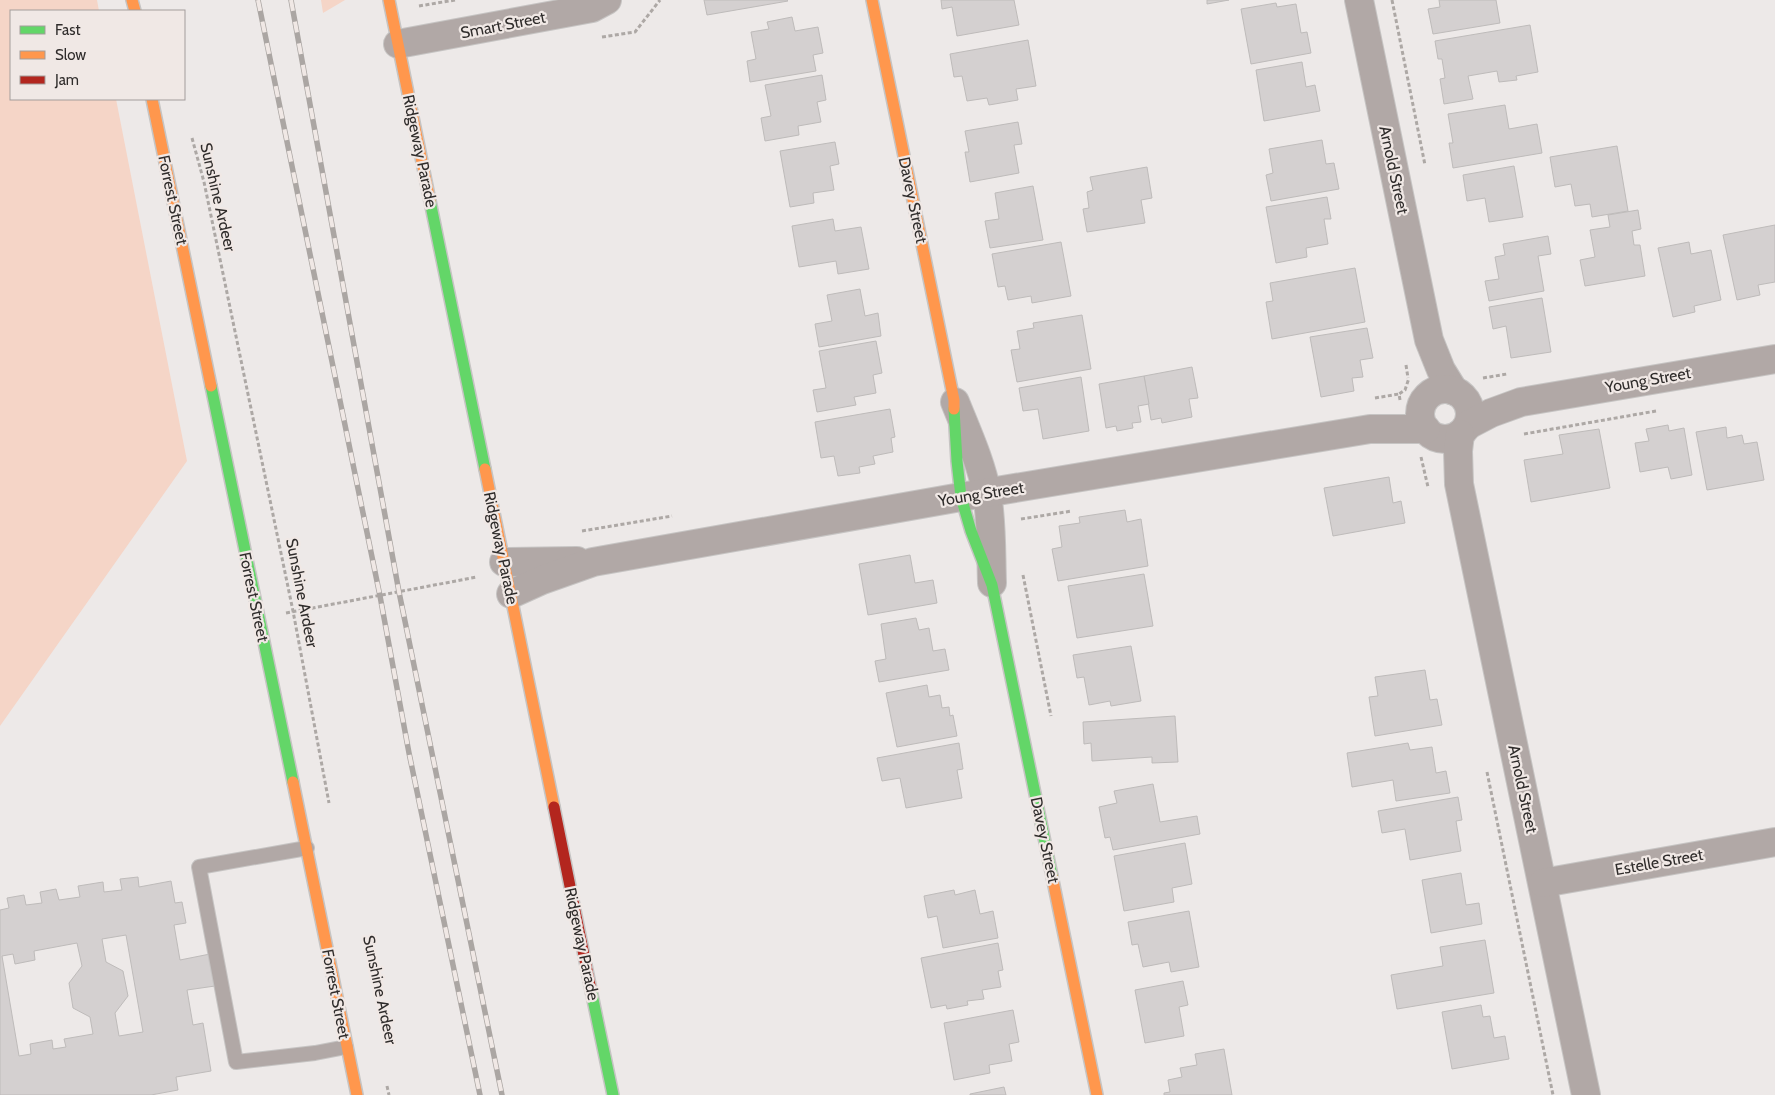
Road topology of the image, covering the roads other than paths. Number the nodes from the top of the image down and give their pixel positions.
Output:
1 (389, 0) edge
2 (607, 0) edge
3 (872, 0) edge
4 (1360, 0) edge
5 (398, 44) junction
6 (152, 100) edge
7 (1775, 359) edge
8 (1442, 396) junction
9 (954, 400) joint
10 (1521, 402) junction
11 (1370, 429) junction
12 (1441, 435) junction
13 (974, 495) junction
14 (504, 562) junction
15 (593, 562) junction
16 (992, 585) joint
17 (511, 594) junction
18 (1775, 842) edge
19 (307, 848) junction
20 (1543, 883) junction
21 (346, 1047) junction
22 (356, 1095) edge
23 (613, 1095) edge
24 (1097, 1095) edge
25 (1586, 1095) edge

1 - 5 street, Ridgeway Parade
2 - 5 street, Smart Street
3 - 9 street, Davey Street
4 - 8 street, Arnold Street
5 - 14 street, Ridgeway Parade
6 - 19 street, Forrest Street
7 - 10 street, Young Street
8 - 10 street, Young Street
8 - 11 street, Young Street
8 - 12 street
8 - 12 street
9 - 13 street, Davey Street
10 - 12 street, Young Street
11 - 12 street, Young Street
11 - 13 street, Young Street
12 - 20 street, Arnold Street
13 - 15 street, Young Street
13 - 16 street, Davey Street
14 - 15 street, Young Street
14 - 17 street, Ridgeway Parade
15 - 17 street, Young Street
16 - 24 street, Davey Street
17 - 23 street, Ridgeway Parade
18 - 20 street, Estelle Street
19 - 21 street, Forrest Street
19 - 21 lane
20 - 25 street, Arnold Street
21 - 22 street, Forrest Street

